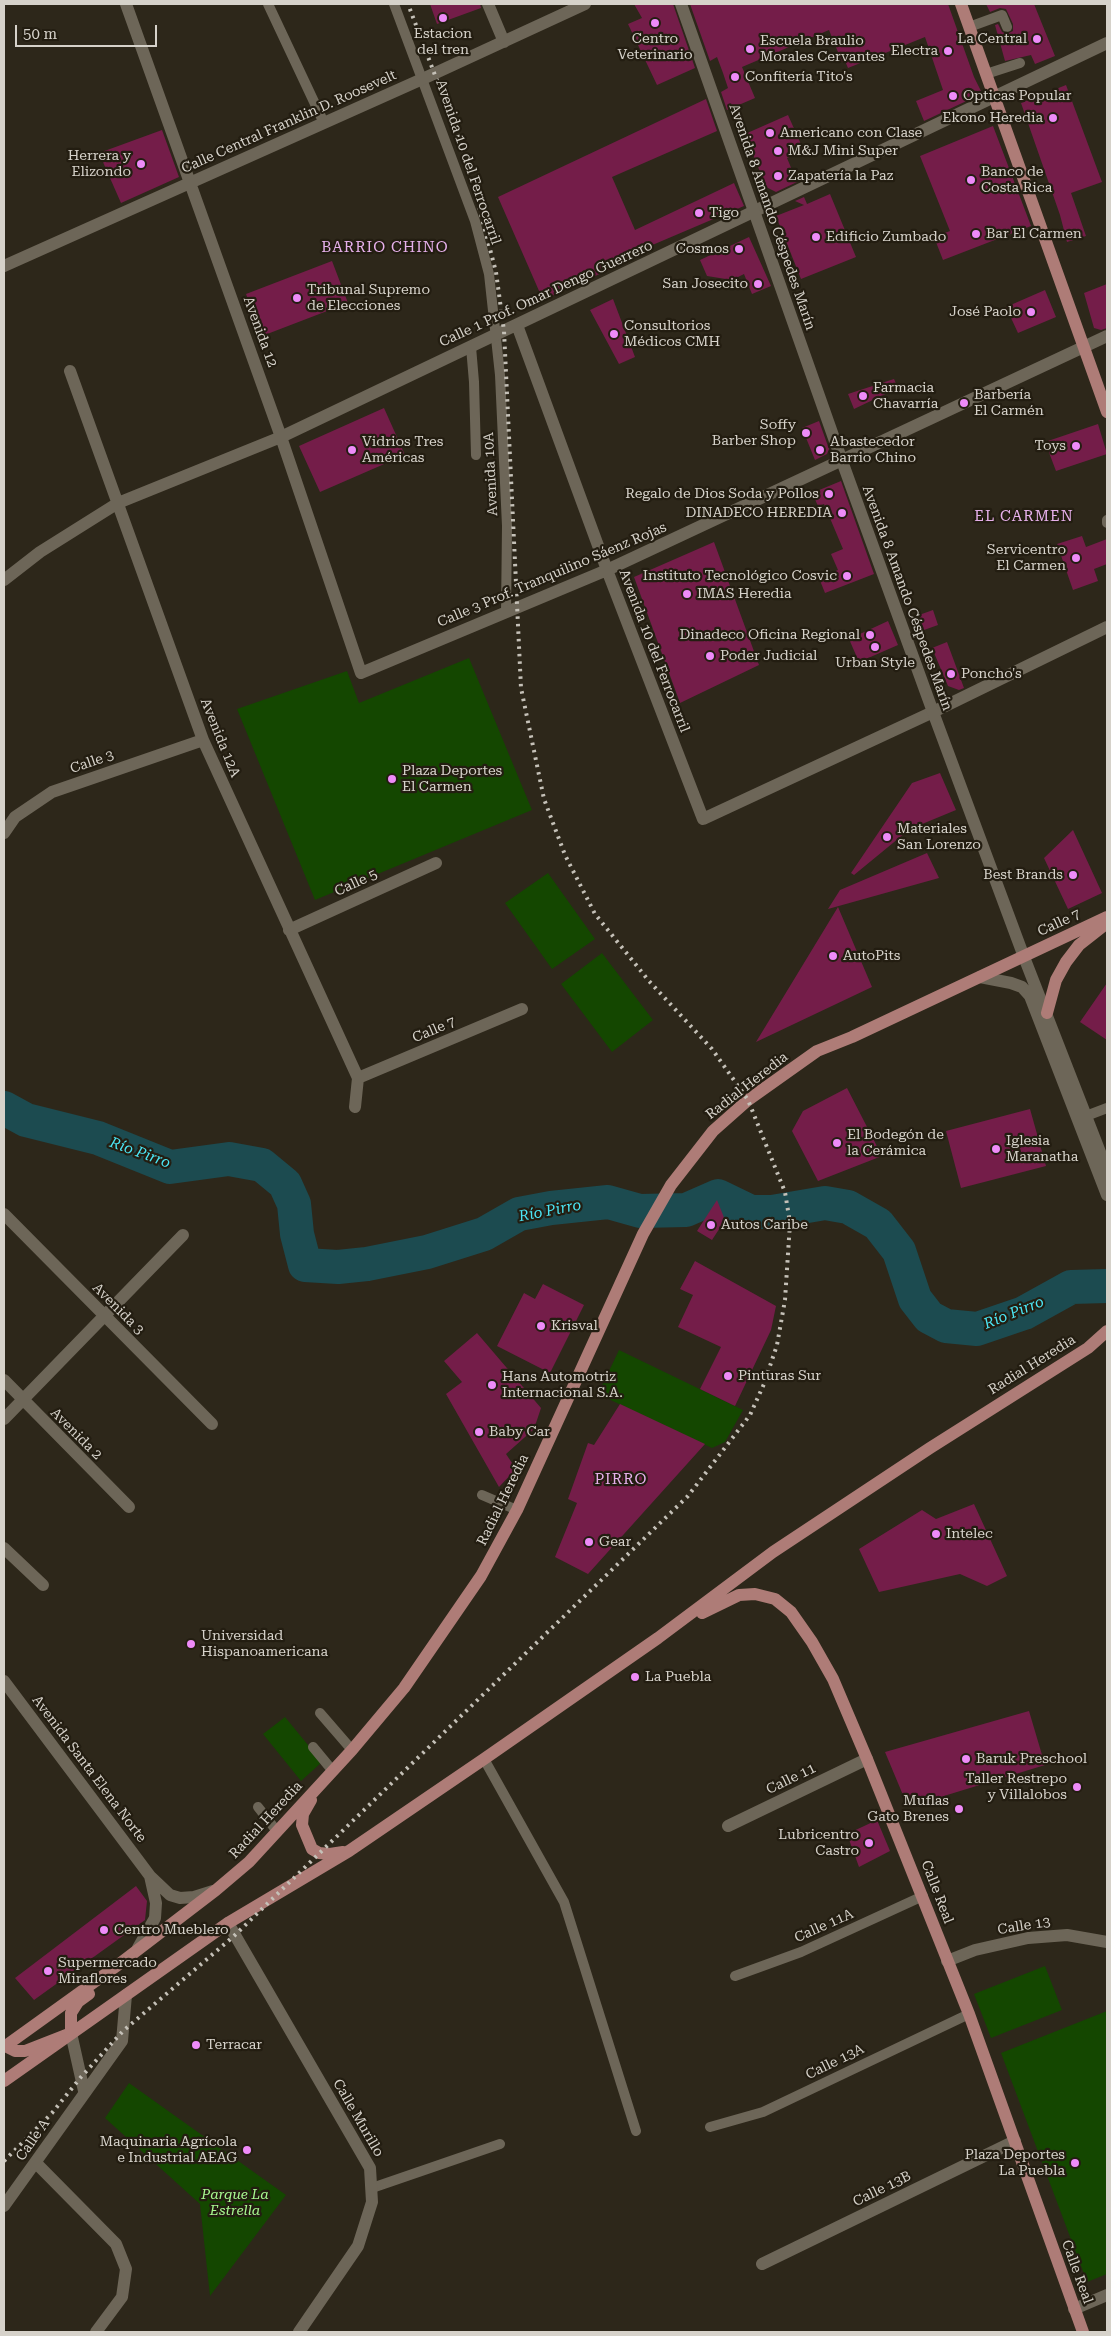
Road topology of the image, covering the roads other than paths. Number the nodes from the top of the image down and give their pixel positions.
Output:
1 (126, 4) edge
2 (268, 4) edge
3 (394, 4) edge
4 (488, 4) edge
5 (585, 4) edge
6 (681, 4) edge
7 (961, 4) edge
8 (969, 27) junction
9 (1007, 27) dead end
10 (504, 42) junction
11 (1107, 43) edge
12 (986, 74) junction
13 (423, 79) junction
14 (1027, 81) junction
15 (994, 97) junction
16 (324, 123) junction
17 (190, 182) junction
18 (754, 212) junction
19 (4, 266) edge
20 (517, 325) junction
21 (496, 334) junction
22 (1107, 336) edge
23 (470, 347) junction
24 (1084, 347) junction
25 (70, 371) dead end
26 (1107, 412) edge
27 (281, 437) junction
28 (476, 455) dead end
29 (842, 461) junction
30 (118, 502) junction
31 (607, 570) junction
32 (4, 580) edge
33 (506, 612) junction
34 (1107, 627) edge
35 (361, 673) joint
36 (933, 712) junction
37 (203, 740) junction
38 (4, 833) edge
39 (436, 863) dead end
40 (1107, 917) edge
41 (1107, 923) edge
42 (289, 930) junction
43 (1024, 957) junction
44 (980, 977) junction
45 (522, 1009) dead end
46 (1047, 1013) junction
47 (358, 1078) junction
48 (355, 1106) dead end
49 (1107, 1108) edge
50 (1086, 1116) junction
51 (1107, 1170) edge
52 (1107, 1195) edge
53 (4, 1214) edge
54 (183, 1235) dead end
55 (104, 1316) junction
56 (1106, 1336) edge
57 (4, 1380) edge
58 (22, 1400) junction
59 (4, 1419) edge
60 (212, 1424) dead end
61 (482, 1495) dead end
62 (129, 1508) dead end
63 (517, 1510) junction
64 (4, 1548) edge
65 (43, 1585) dead end
66 (658, 1638) junction
67 (4, 1681) edge
68 (320, 1713) dead end
69 (313, 1747) dead end
70 (352, 1750) junction
71 (484, 1759) junction
72 (868, 1759) junction
73 (332, 1770) junction
74 (318, 1787) junction
75 (258, 1807) dead end
76 (728, 1826) dead end
77 (276, 1830) junction
78 (349, 1851) junction
79 (150, 1876) junction
80 (216, 1890) junction
81 (923, 1896) junction
82 (228, 1923) junction
83 (1107, 1942) edge
84 (137, 1950) junction
85 (947, 1960) junction
86 (735, 1976) dead end
87 (126, 1995) junction
88 (969, 2014) junction
89 (71, 2033) junction
90 (4, 2046) edge
91 (4, 2080) edge
92 (84, 2091) junction
93 (710, 2126) dead end
94 (636, 2131) dead end
95 (1015, 2141) junction
96 (500, 2144) dead end
97 (36, 2163) junction
98 (372, 2188) junction
99 (4, 2206) edge
100 (762, 2264) dead end
101 (1107, 2295) edge
102 (1074, 2309) junction
103 (96, 2332) edge
104 (299, 2332) edge
105 (1083, 2332) edge

1 - 17 street, Avenida 12
2 - 16 lane
3 - 13 lane, Avenida 10 del Ferrocarril
4 - 10 street
5 - 10 street, Calle Central Franklin D. Roosevelt
6 - 18 street, Avenida 8 Amando Céspedes Marín
7 - 8 main road
8 - 9 lane
8 - 12 main road
10 - 13 street, Calle Central Franklin D. Roosevelt
11 - 14 street, Calle 1 Prof. Omar Dengo Guerrero
12 - 14 lane
12 - 15 main road
13 - 16 street, Calle Central Franklin D. Roosevelt
13 - 21 lane, Avenida 10 del Ferrocarril
14 - 15 street, Calle 1 Prof. Omar Dengo Guerrero
15 - 18 street, Calle 1 Prof. Omar Dengo Guerrero
15 - 24 main road
16 - 17 street, Calle Central Franklin D. Roosevelt
17 - 19 street, Calle Central Franklin D. Roosevelt
17 - 27 street, Avenida 12
18 - 20 street, Calle 1 Prof. Omar Dengo Guerrero
18 - 29 street, Avenida 8 Amando Céspedes Marín
20 - 21 street, Calle 1 Prof. Omar Dengo Guerrero
20 - 31 street, Avenida 10 del Ferrocarril
21 - 23 street, Calle 1 Prof. Omar Dengo Guerrero
21 - 33 lane, Avenida 10A
22 - 24 street, Calle 3 Prof. Tranquilino Sáenz Rojas
23 - 27 street, Calle 1 Prof. Omar Dengo Guerrero
23 - 28 lane
24 - 26 main road
24 - 29 street, Calle 3 Prof. Tranquilino Sáenz Rojas
25 - 30 street, Avenida 12A
27 - 30 street, Calle 1 Prof. Omar Dengo Guerrero
27 - 35 street, Avenida 12
29 - 31 street, Calle 3 Prof. Tranquilino Sáenz Rojas
29 - 36 street, Avenida 8 Amando Céspedes Marín
30 - 32 street, Calle 1 Prof. Omar Dengo Guerrero
30 - 37 street, Avenida 12A
31 - 33 street, Calle 3 Prof. Tranquilino Sáenz Rojas
31 - 36 street, Avenida 10 del Ferrocarril
33 - 35 street, Calle 3 Prof. Tranquilino Sáenz Rojas
34 - 36 street
36 - 43 street, Avenida 8 Amando Céspedes Marín
37 - 38 street, Calle 3
37 - 42 street, Avenida 12A
39 - 42 street, Calle 5
40 - 43 main road, Calle 7
41 - 46 main road
42 - 47 street, Avenida 12A
43 - 44 main road, Radial Heredia
43 - 46 street, Avenida 8 Amando Céspedes Marín
44 - 52 street
44 - 63 main road, Radial Heredia
45 - 47 street, Calle 7
46 - 50 street, Avenida 8 Amando Céspedes Marín
47 - 48 street
49 - 50 lane
50 - 51 street, Avenida 8 Amando Céspedes Marín
53 - 55 street, Avenida 3
54 - 55 street
55 - 58 street
55 - 60 street, Avenida 3
56 - 66 main road, Radial Heredia
57 - 58 street, Avenida 2
58 - 59 street
58 - 62 street, Avenida 2
61 - 63 lane
63 - 70 main road, Radial Heredia
64 - 65 street
66 - 71 main road, Radial Heredia
66 - 72 main road, Calle Real
67 - 79 street, Avenida Santa Elena Norte
68 - 70 lane
69 - 73 lane
70 - 73 main road, Radial Heredia
71 - 78 main road, Radial Heredia
71 - 94 lane
72 - 76 street, Calle 11
72 - 81 main road, Calle Real
73 - 74 main road, Radial Heredia
74 - 77 main road, Radial Heredia
74 - 78 main road
75 - 77 lane
77 - 80 main road, Radial Heredia
78 - 82 main road, Radial Heredia
79 - 80 street, Avenida Santa Elena Norte
79 - 84 street, Avenida Santa Elena Norte
80 - 84 main road, Radial Heredia
80 - 89 main road
81 - 85 main road, Calle Real
81 - 86 lane, Calle 11A
82 - 87 main road, Radial Heredia
82 - 98 street, Calle Murillo
83 - 85 street, Calle 13
84 - 90 main road, Radial Heredia
85 - 88 main road, Calle Real
87 - 89 main road, Radial Heredia
87 - 92 street, Calle A
88 - 93 lane, Calle 13A
88 - 95 main road, Calle Real
89 - 90 main road
89 - 91 main road, Radial Heredia
89 - 92 street
92 - 97 street, Calle A
95 - 100 street, Calle 13B
95 - 102 main road, Calle Real
96 - 98 lane
97 - 99 street, Calle A
97 - 103 street
98 - 104 street, Calle Murillo
101 - 102 street
102 - 105 main road, Calle Real

